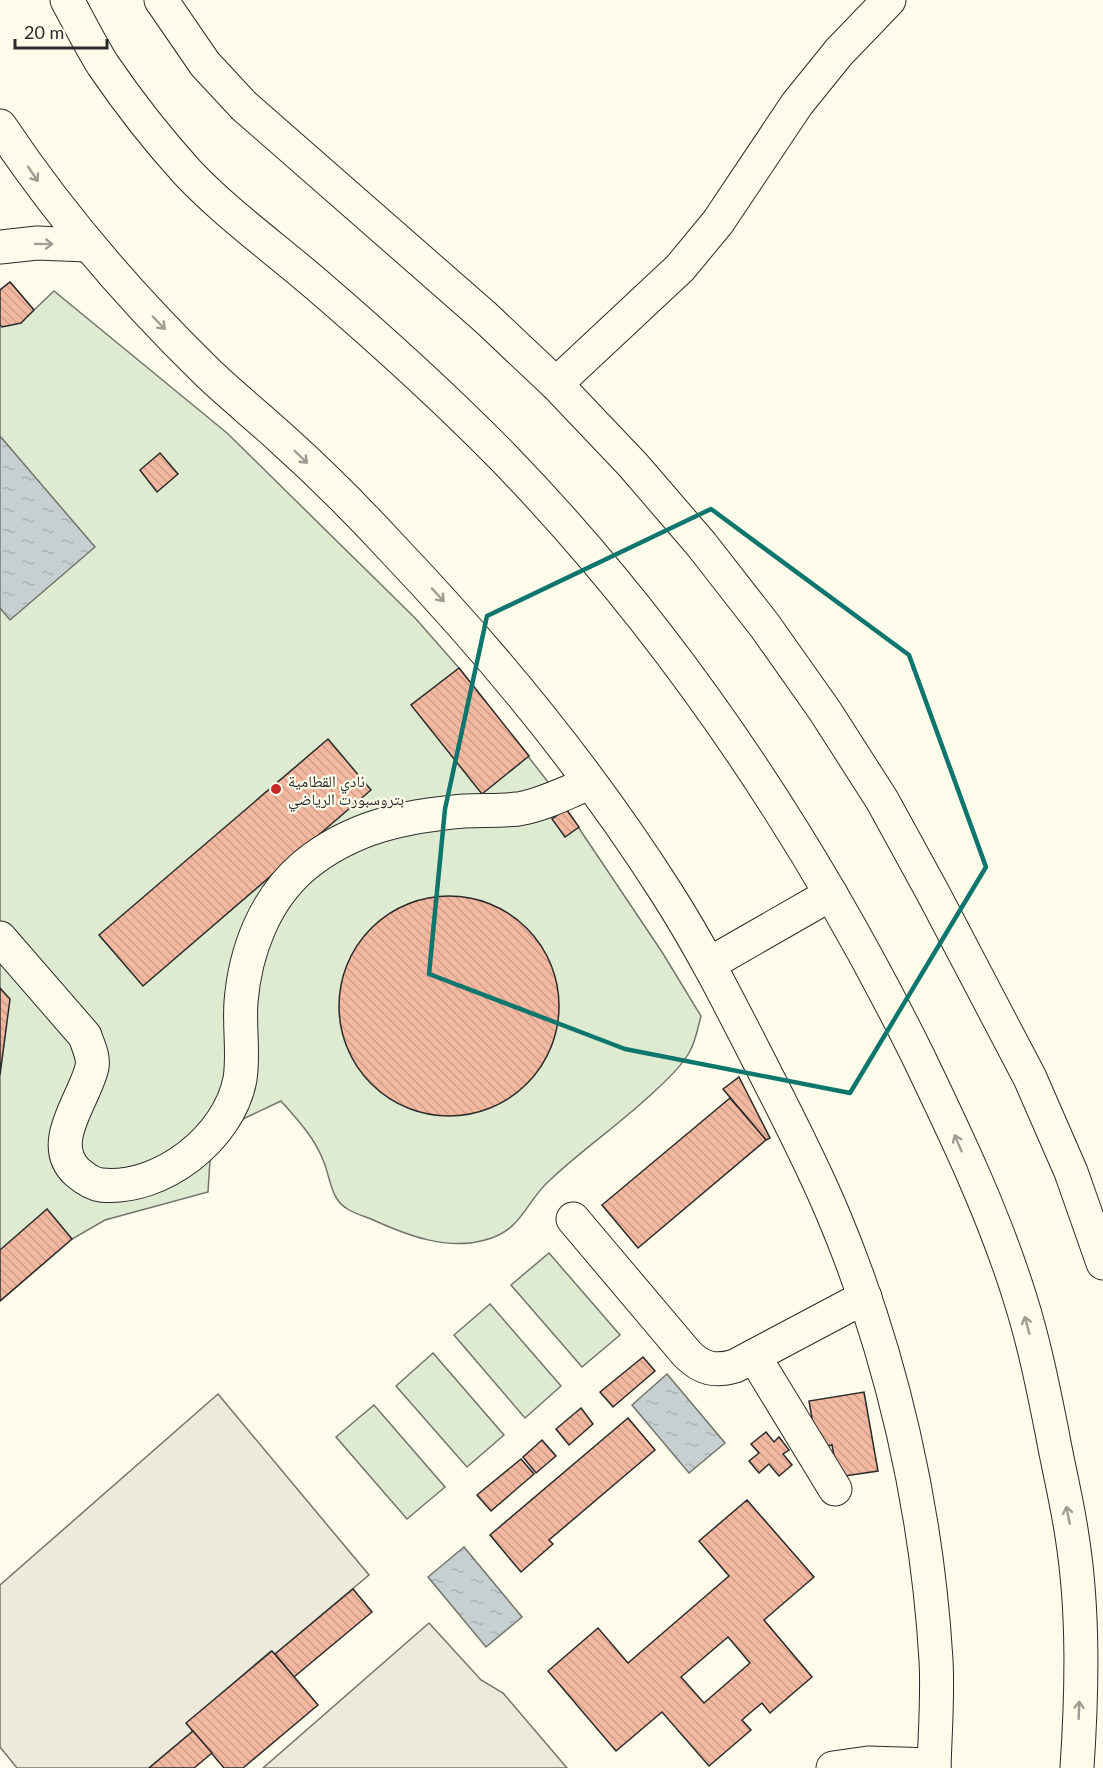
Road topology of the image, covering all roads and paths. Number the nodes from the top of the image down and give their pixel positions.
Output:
1 (67, 0) edge
2 (161, 0) edge
3 (889, 0) edge
4 (0, 126) edge
5 (87, 245) junction
6 (0, 247) edge
7 (556, 384) junction
8 (590, 783) junction
9 (831, 894) junction
10 (0, 938) edge
11 (709, 964) junction
12 (573, 1219) dead end
13 (1103, 1263) edge
14 (865, 1297) junction
15 (754, 1356) junction
16 (835, 1489) dead end
17 (934, 1766) edge
18 (848, 1767) edge
19 (1077, 1768) edge

1 - 9 street
2 - 7 street
3 - 7 street
4 -> 5 street
6 -> 5 street
5 -> 8 street
7 - 13 street
8 - 10 street
8 - 11 street
9 - 11 street
19 -> 9 street
11 - 14 street
12 - 15 street
14 - 15 street
14 - 17 street
15 - 16 street
17 - 18 street

